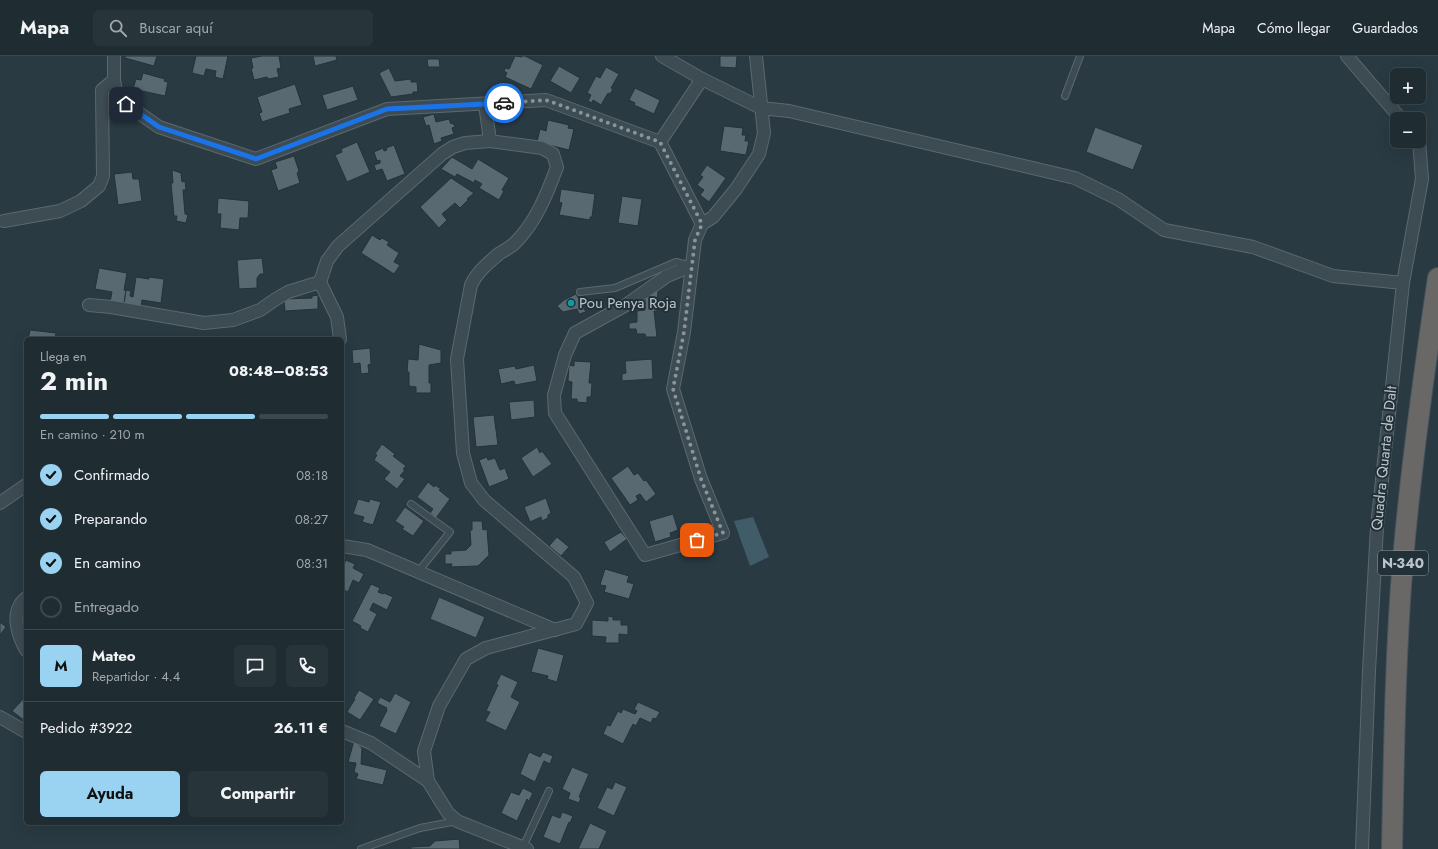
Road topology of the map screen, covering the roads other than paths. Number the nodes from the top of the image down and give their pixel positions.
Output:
1 (114, 56) edge
2 (662, 56) edge
3 (756, 56) edge
4 (1080, 56) edge
5 (1347, 56) edge
6 (702, 79) junction
7 (114, 80) junction
8 (1065, 96) dead end
9 (485, 104) junction
10 (761, 108) junction
11 (1395, 112) edge
12 (490, 141) junction
13 (660, 142) junction
14 (1420, 148) edge
15 (4, 221) dead end
16 (702, 224) junction
17 (691, 266) junction
18 (1438, 278) edge
19 (320, 282) junction
20 (1403, 283) junction
21 (580, 292) dead end
22 (89, 305) dead end
23 (340, 337) edge
24 (24, 486) edge
25 (0, 504) edge
26 (411, 504) dead end
27 (344, 546) edge
28 (418, 572) junction
29 (24, 600) edge
30 (555, 630) junction
31 (24, 646) edge
32 (0, 717) edge
33 (24, 731) edge
34 (344, 732) edge
35 (428, 781) junction
36 (549, 791) dead end
37 (457, 821) junction
38 (370, 847) edge
39 (525, 848) edge
40 (360, 849) edge
41 (1362, 849) edge
42 (1392, 849) edge

1 - 7 street
2 - 6 street
3 - 10 street
4 - 8 lane
5 - 11 street
6 - 10 street
6 - 13 street
7 - 9 street
7 - 15 street
9 - 12 street
9 - 13 street
10 - 16 street
10 - 20 street
12 - 19 street
12 - 30 street
13 - 16 street
14 - 20 street, Quadra Quarta de Dalt
16 - 17 street
17 - 17 street
17 - 21 lane
18 - 42 highway, N-340
19 - 22 street
19 - 23 street
20 - 41 street, Quadra Quarta de Dalt
24 - 25 street
26 - 28 lane
27 - 28 street
28 - 30 street
29 - 31 street
30 - 35 street
32 - 33 street
34 - 35 street
35 - 37 street
36 - 39 lane
37 - 38 lane
37 - 39 street
38 - 40 lane

